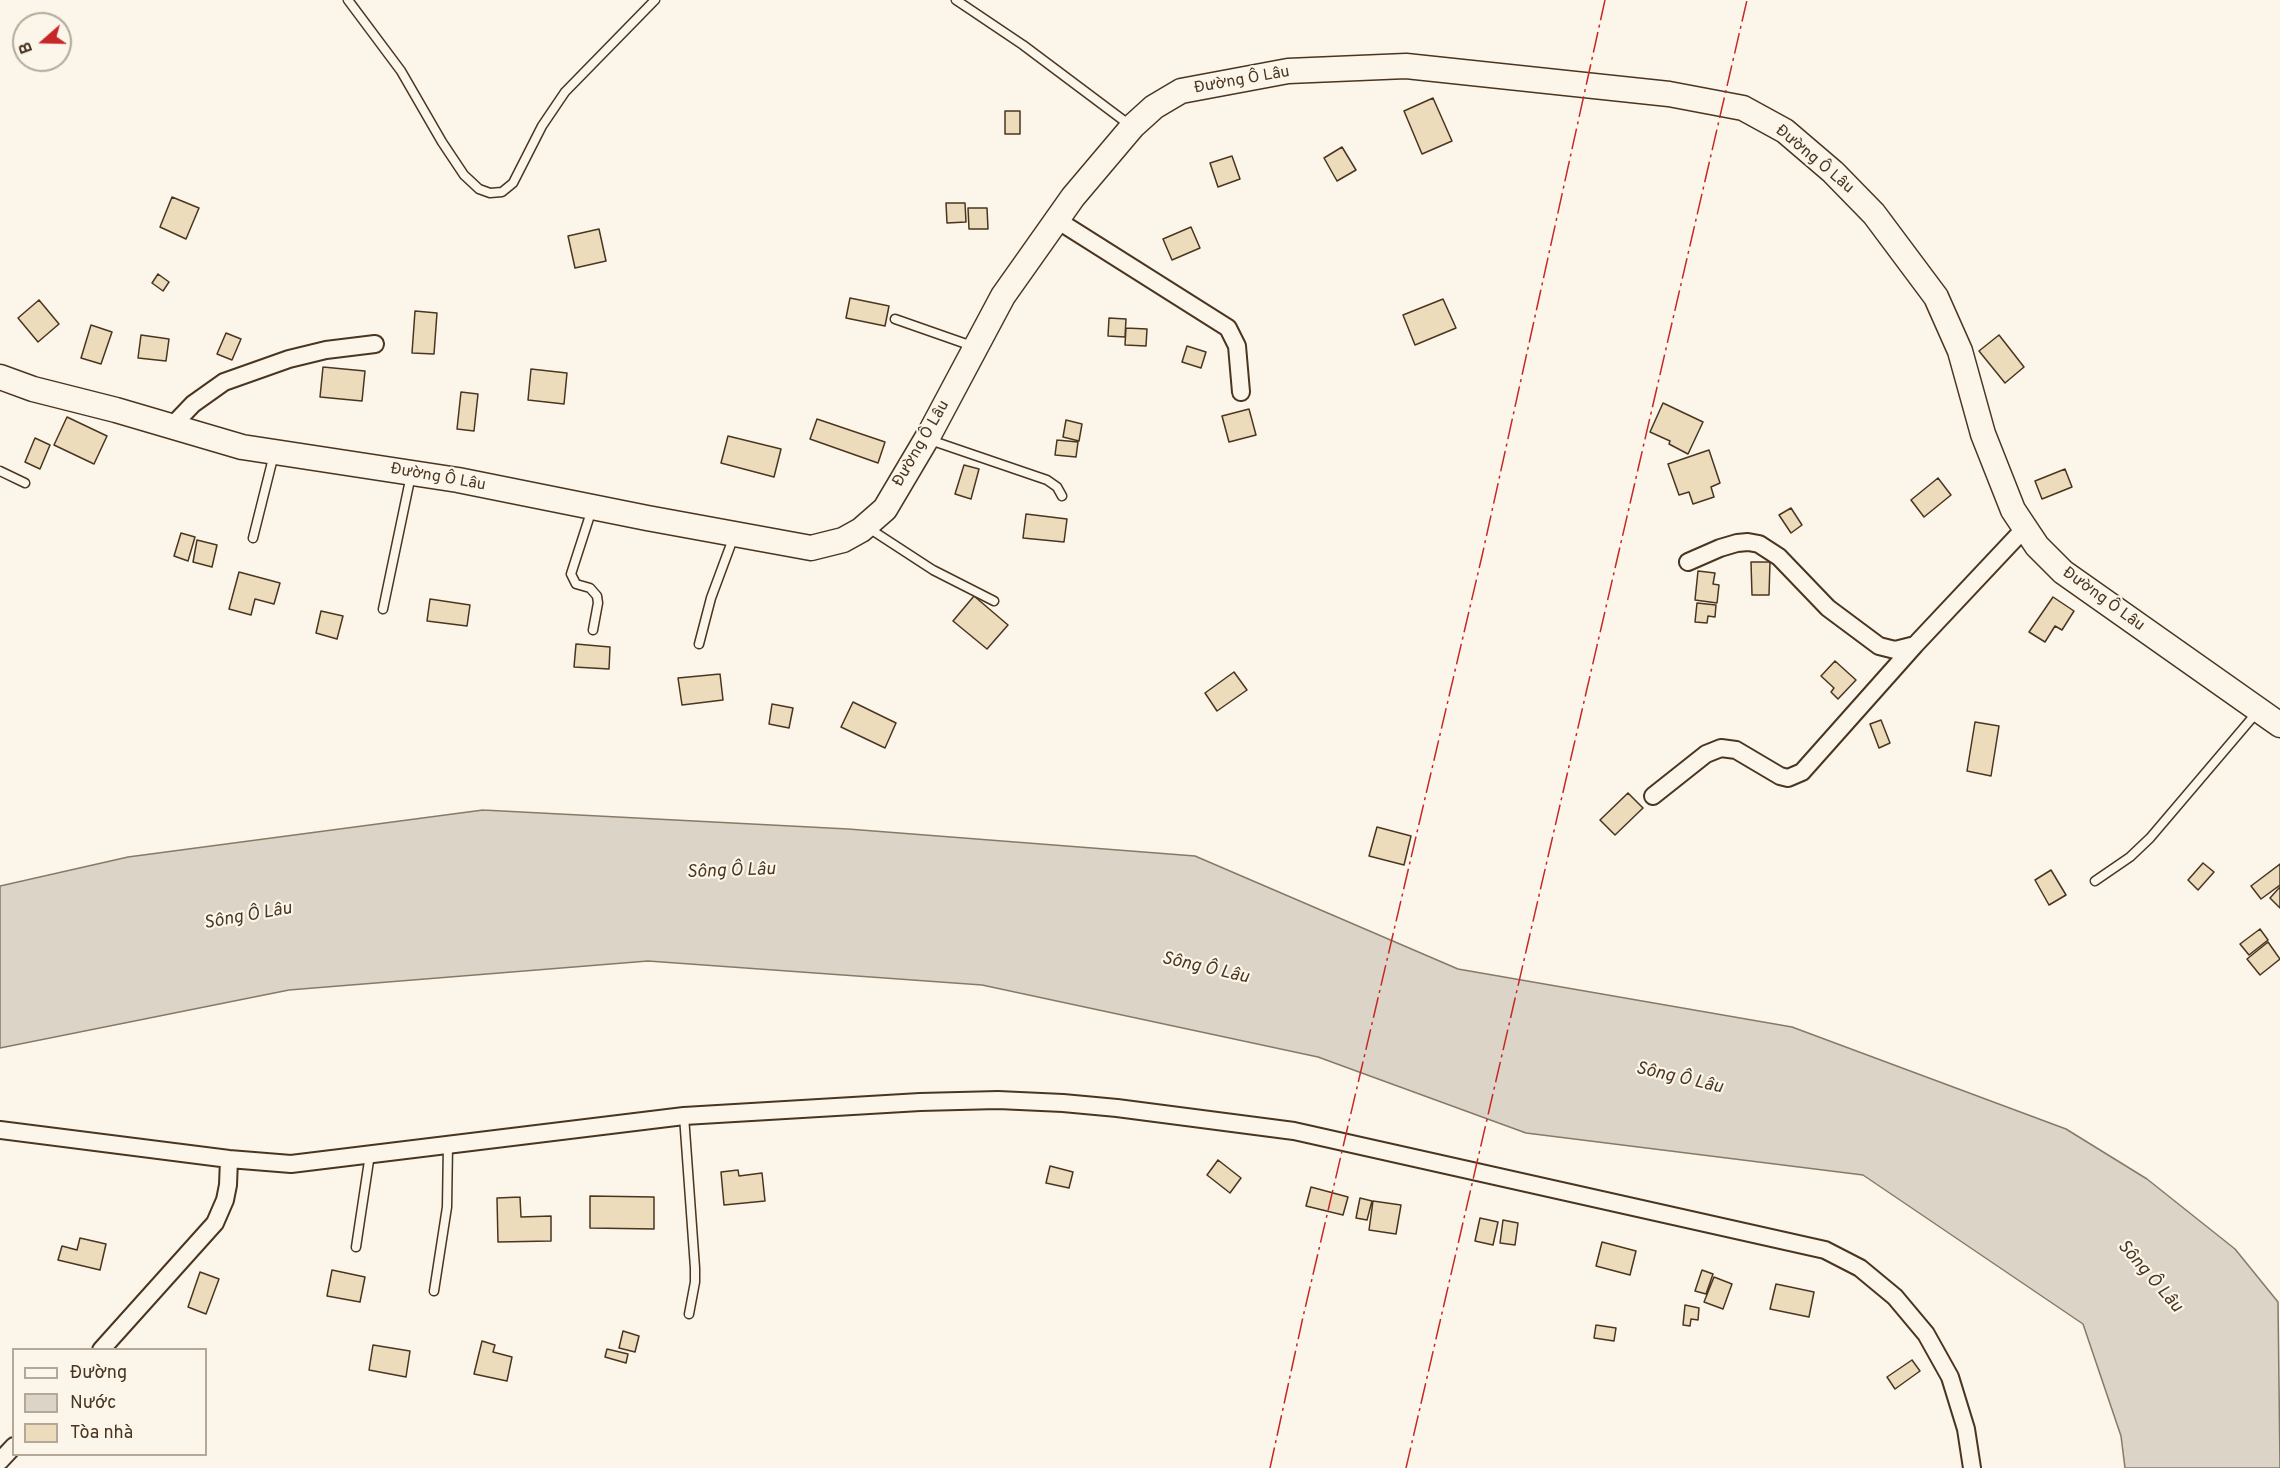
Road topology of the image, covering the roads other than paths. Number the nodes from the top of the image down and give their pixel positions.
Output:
1 (348, 0) edge
2 (655, 0) edge
3 (956, 0) edge
4 (1133, 126) junction
5 (1057, 220) junction
6 (896, 320) dead end
7 (375, 344) dead end
8 (975, 348) junction
9 (0, 377) edge
10 (1241, 392) dead end
11 (172, 426) junction
12 (926, 439) junction
13 (274, 452) junction
14 (0, 471) edge
15 (411, 473) junction
16 (25, 483) dead end
17 (1062, 496) dead end
18 (592, 507) junction
19 (866, 526) junction
20 (2025, 528) junction
21 (734, 534) junction
22 (253, 538) dead end
23 (1688, 562) dead end
24 (993, 600) dead end
25 (383, 609) dead end
26 (593, 630) dead end
27 (699, 644) dead end
28 (1915, 645) junction
29 (2259, 710) junction
30 (2280, 724) edge
31 (1653, 796) dead end
32 (2095, 881) dead end
33 (684, 1116) junction
34 (0, 1130) edge
35 (448, 1145) junction
36 (370, 1154) junction
37 (229, 1159) junction
38 (356, 1248) dead end
39 (434, 1291) dead end
40 (688, 1314) dead end
41 (103, 1348) edge
42 (12, 1448) edge
43 (0, 1461) edge
44 (1972, 1468) edge

1 - 2 lane
3 - 4 lane
4 - 5 main road, Đường Ô Lâu
4 - 20 main road, Đường Ô Lâu
5 - 8 main road, Đường Ô Lâu
5 - 10 street
6 - 8 lane
7 - 11 street
8 - 12 main road, Đường Ô Lâu
9 - 11 main road, Đường Ô Lâu
11 - 13 main road, Đường Ô Lâu
12 - 17 lane
12 - 19 main road, Đường Ô Lâu
13 - 15 main road, Đường Ô Lâu
13 - 22 lane
14 - 16 lane
15 - 18 main road, Đường Ô Lâu
15 - 25 lane
18 - 21 main road, Đường Ô Lâu
18 - 26 lane
19 - 21 main road, Đường Ô Lâu
19 - 24 lane
20 - 28 street
20 - 29 main road, Đường Ô Lâu
21 - 27 lane
23 - 28 street
28 - 31 street
29 - 30 main road, Đường Ô Lâu
29 - 32 lane
33 - 35 street
33 - 40 lane
33 - 44 street
34 - 37 street
35 - 36 street
35 - 39 lane
36 - 37 street
36 - 38 lane
37 - 41 street
42 - 43 street

